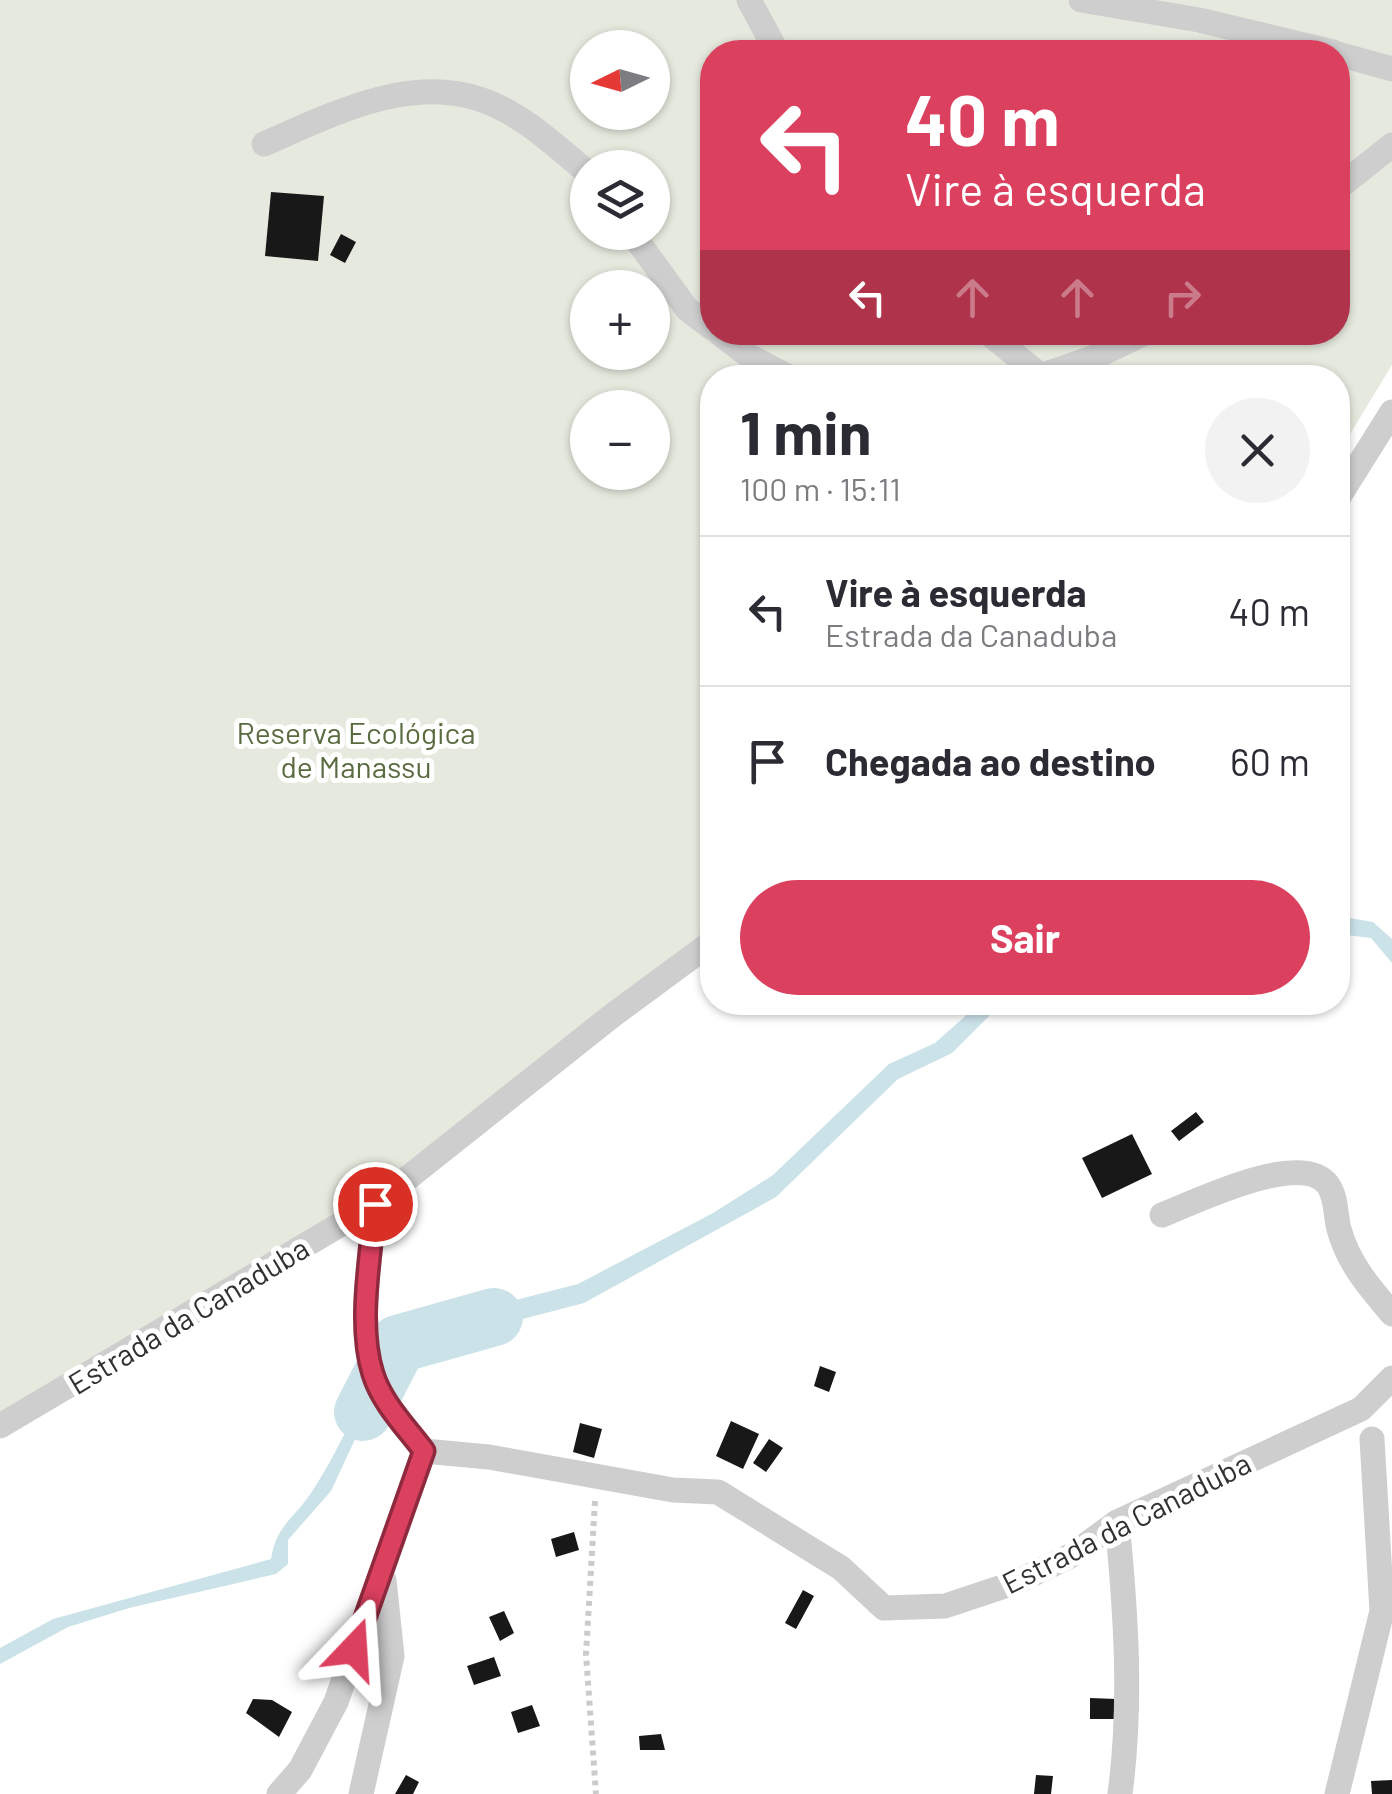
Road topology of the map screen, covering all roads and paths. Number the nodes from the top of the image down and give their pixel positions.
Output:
1 (748, 0) edge
2 (1081, 0) edge
3 (770, 40) edge
4 (1281, 40) edge
5 (1350, 57) edge
6 (1392, 69) edge
7 (264, 144) dead end
8 (1392, 145) edge
9 (570, 158) edge
10 (1350, 178) edge
11 (644, 250) edge
12 (700, 319) edge
13 (735, 345) edge
14 (1002, 345) edge
15 (1120, 345) edge
16 (767, 365) edge
17 (1024, 365) edge
18 (1071, 365) edge
19 (1392, 412) edge
20 (1350, 479) edge
21 (700, 951) edge
22 (375, 1204) junction
23 (1162, 1215) dead end
24 (1392, 1314) edge
25 (1392, 1378) edge
26 (1361, 1409) junction
27 (0, 1426) edge
28 (1372, 1439) junction
29 (424, 1451) junction
30 (1392, 1463) edge
31 (596, 1475) junction
32 (1117, 1522) junction
33 (383, 1570) junction
34 (279, 1794) edge
35 (361, 1794) edge
36 (596, 1794) edge
37 (1120, 1794) edge
38 (1338, 1794) edge

1 - 3 street
2 - 4 street
5 - 6 street
7 - 9 street
8 - 10 street
11 - 12 street
13 - 16 street
14 - 17 street
15 - 18 street
19 - 20 street
21 - 22 street, Estrada da Canaduba
22 - 27 street, Estrada da Canaduba
22 - 29 street
23 - 24 street
25 - 26 street, Estrada da Canaduba
26 - 28 street
26 - 32 street, Estrada da Canaduba
28 - 30 street
28 - 38 street
29 - 31 street, Estrada da Canaduba
29 - 33 street
31 - 32 street, Estrada da Canaduba
31 - 36 path
32 - 37 street
33 - 34 street
33 - 35 street

